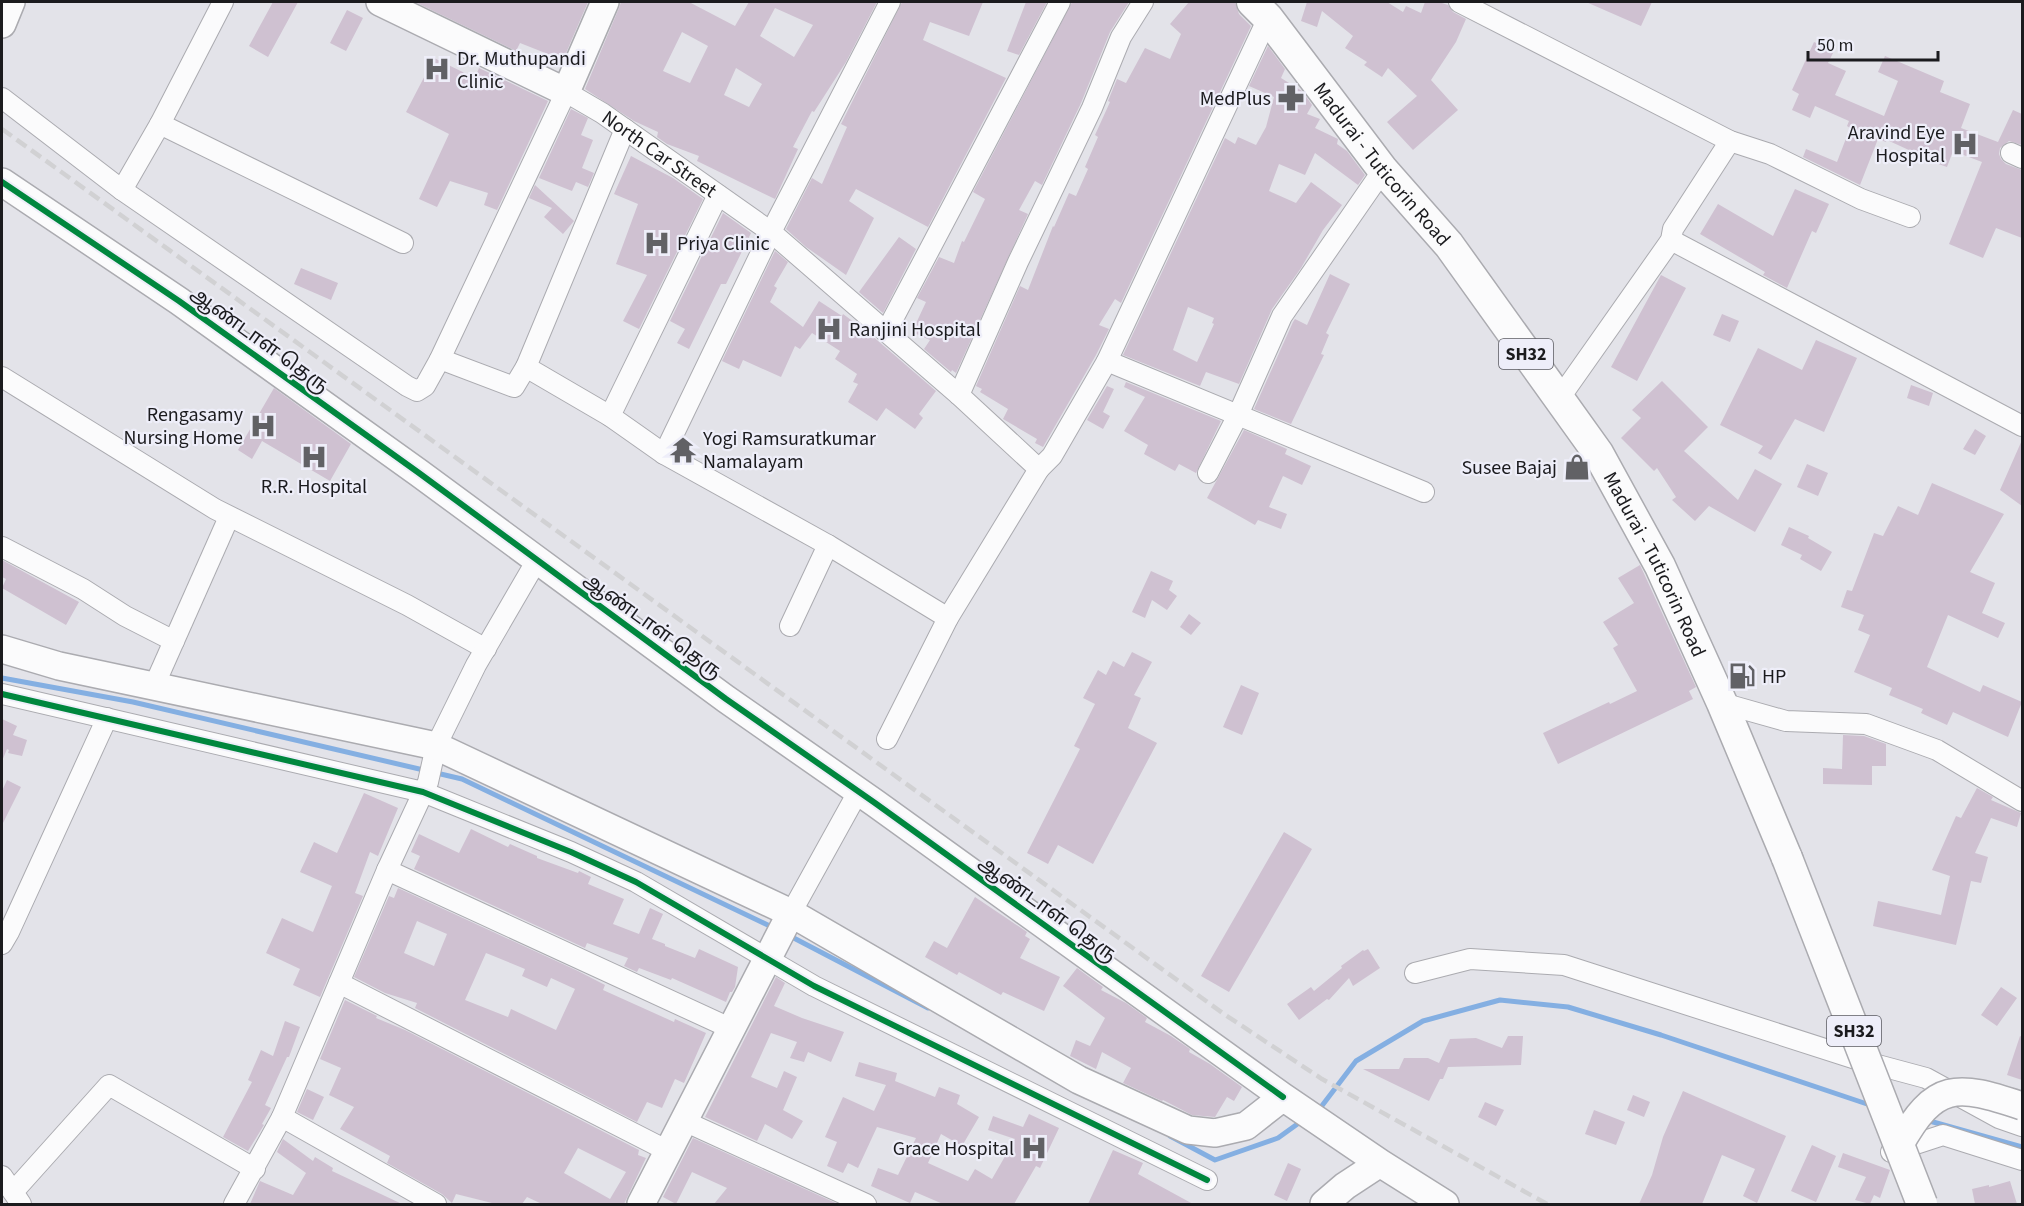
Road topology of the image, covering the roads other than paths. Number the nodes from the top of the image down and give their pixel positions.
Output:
1 (11, 2) edge
2 (223, 2) edge
3 (380, 2) edge
4 (605, 2) edge
5 (890, 2) edge
6 (1060, 2) edge
7 (1143, 2) edge
8 (1459, 2) edge
9 (1266, 7) edge
10 (2, 24) edge
11 (567, 93) junction
12 (2, 98) edge
13 (160, 124) junction
14 (625, 129) junction
15 (1730, 141) junction
16 (1383, 170) junction
17 (2, 182) edge
18 (122, 190) junction
19 (718, 195) junction
20 (1910, 217) dead end
21 (771, 232) junction
22 (1671, 240) junction
23 (403, 243) dead end
24 (886, 332) junction
25 (440, 359) junction
26 (1107, 362) junction
27 (525, 367) junction
28 (2, 377) edge
29 (959, 395) junction
30 (1559, 399) junction
31 (1238, 415) junction
32 (610, 416) junction
33 (2022, 426) edge
34 (664, 454) junction
35 (1039, 469) junction
36 (1208, 473) dead end
37 (1424, 492) dead end
38 (229, 516) junction
39 (828, 544) junction
40 (2, 547) edge
41 (537, 560) junction
42 (948, 618) junction
43 (790, 626) dead end
44 (174, 641) junction
45 (2, 649) edge
46 (486, 649) junction
47 (154, 686) junction
48 (2, 694) edge
49 (1722, 703) junction
50 (107, 718) junction
51 (887, 739) dead end
52 (434, 752) junction
53 (425, 787) junction
54 (858, 792) junction
55 (2022, 801) edge
56 (387, 870) junction
57 (780, 934) junction
58 (2, 944) edge
59 (1415, 973) dead end
60 (339, 983) junction
61 (732, 1029) junction
62 (1858, 1060) junction
63 (1292, 1104) junction
64 (2022, 1106) edge
65 (282, 1117) junction
66 (684, 1121) junction
67 (2022, 1126) edge
68 (1895, 1149) junction
69 (669, 1151) junction
70 (2022, 1160) edge
71 (1380, 1163) junction
72 (255, 1169) junction
73 (2, 1176) edge
74 (1207, 1180) dead end
75 (17, 1198) edge
76 (234, 1204) edge
77 (436, 1204) edge
78 (641, 1204) edge
79 (866, 1204) edge
80 (1324, 1204) edge
81 (1445, 1204) edge
82 (1910, 1204) edge
83 (1922, 1204) edge

1 - 10 street
2 - 13 street
3 - 11 street, North Car Street
4 - 11 street
5 - 21 street
6 - 24 street
7 - 29 street
8 - 15 street
9 - 16 main road, Madurai - Tuticorin Road / SH32
9 - 26 street
11 - 14 street, North Car Street
11 - 25 street
12 - 18 street
13 - 18 street
13 - 23 street
14 - 19 street, North Car Street
14 - 27 street
15 - 20 street
15 - 22 street
16 - 30 main road, Madurai - Tuticorin Road / SH32
16 - 31 street
17 - 41 street, ஆண்டாள் தெரு
18 - 25 street
19 - 21 street, North Car Street
19 - 32 street
21 - 24 street, North Car Street
21 - 34 street
22 - 30 street
22 - 33 street
24 - 29 street, North Car Street
25 - 27 street
26 - 31 street
26 - 35 street
27 - 32 street
28 - 38 street
29 - 35 street, North Car Street
30 - 49 main road, Madurai - Tuticorin Road / SH32
31 - 36 street
31 - 37 street
32 - 34 street
34 - 39 street
35 - 42 street
38 - 44 street
38 - 46 street
39 - 42 street
39 - 43 street
40 - 44 street
41 - 46 street
41 - 54 street, ஆண்டாள் தெரு
42 - 51 street
44 - 47 street
45 - 47 street
46 - 52 street
47 - 52 street
48 - 50 street
49 - 55 street
49 - 62 street
49 - 68 main road, Madurai - Tuticorin Road / SH32, bridge
50 - 53 street
50 - 58 street
52 - 53 street
52 - 57 street
53 - 56 street
53 - 57 street
54 - 57 street
54 - 63 street, ஆண்டாள் தெரு
56 - 60 street
56 - 61 street
57 - 61 street
57 - 63 street
57 - 74 street
59 - 62 street
60 - 65 street
60 - 69 street
61 - 66 street
62 - 67 street
62 - 68 street
63 - 71 street, ஆண்டாள் தெரு
64 - 68 street, bridge
65 - 72 street
65 - 77 street
66 - 69 street
66 - 79 street
68 - 70 street
68 - 82 street
68 - 83 main road, Madurai - Tuticorin Road / SH32, bridge
69 - 78 street
71 - 80 street
71 - 81 street, ஆண்டாள் தெரு
72 - 75 street
72 - 76 street
73 - 75 street

